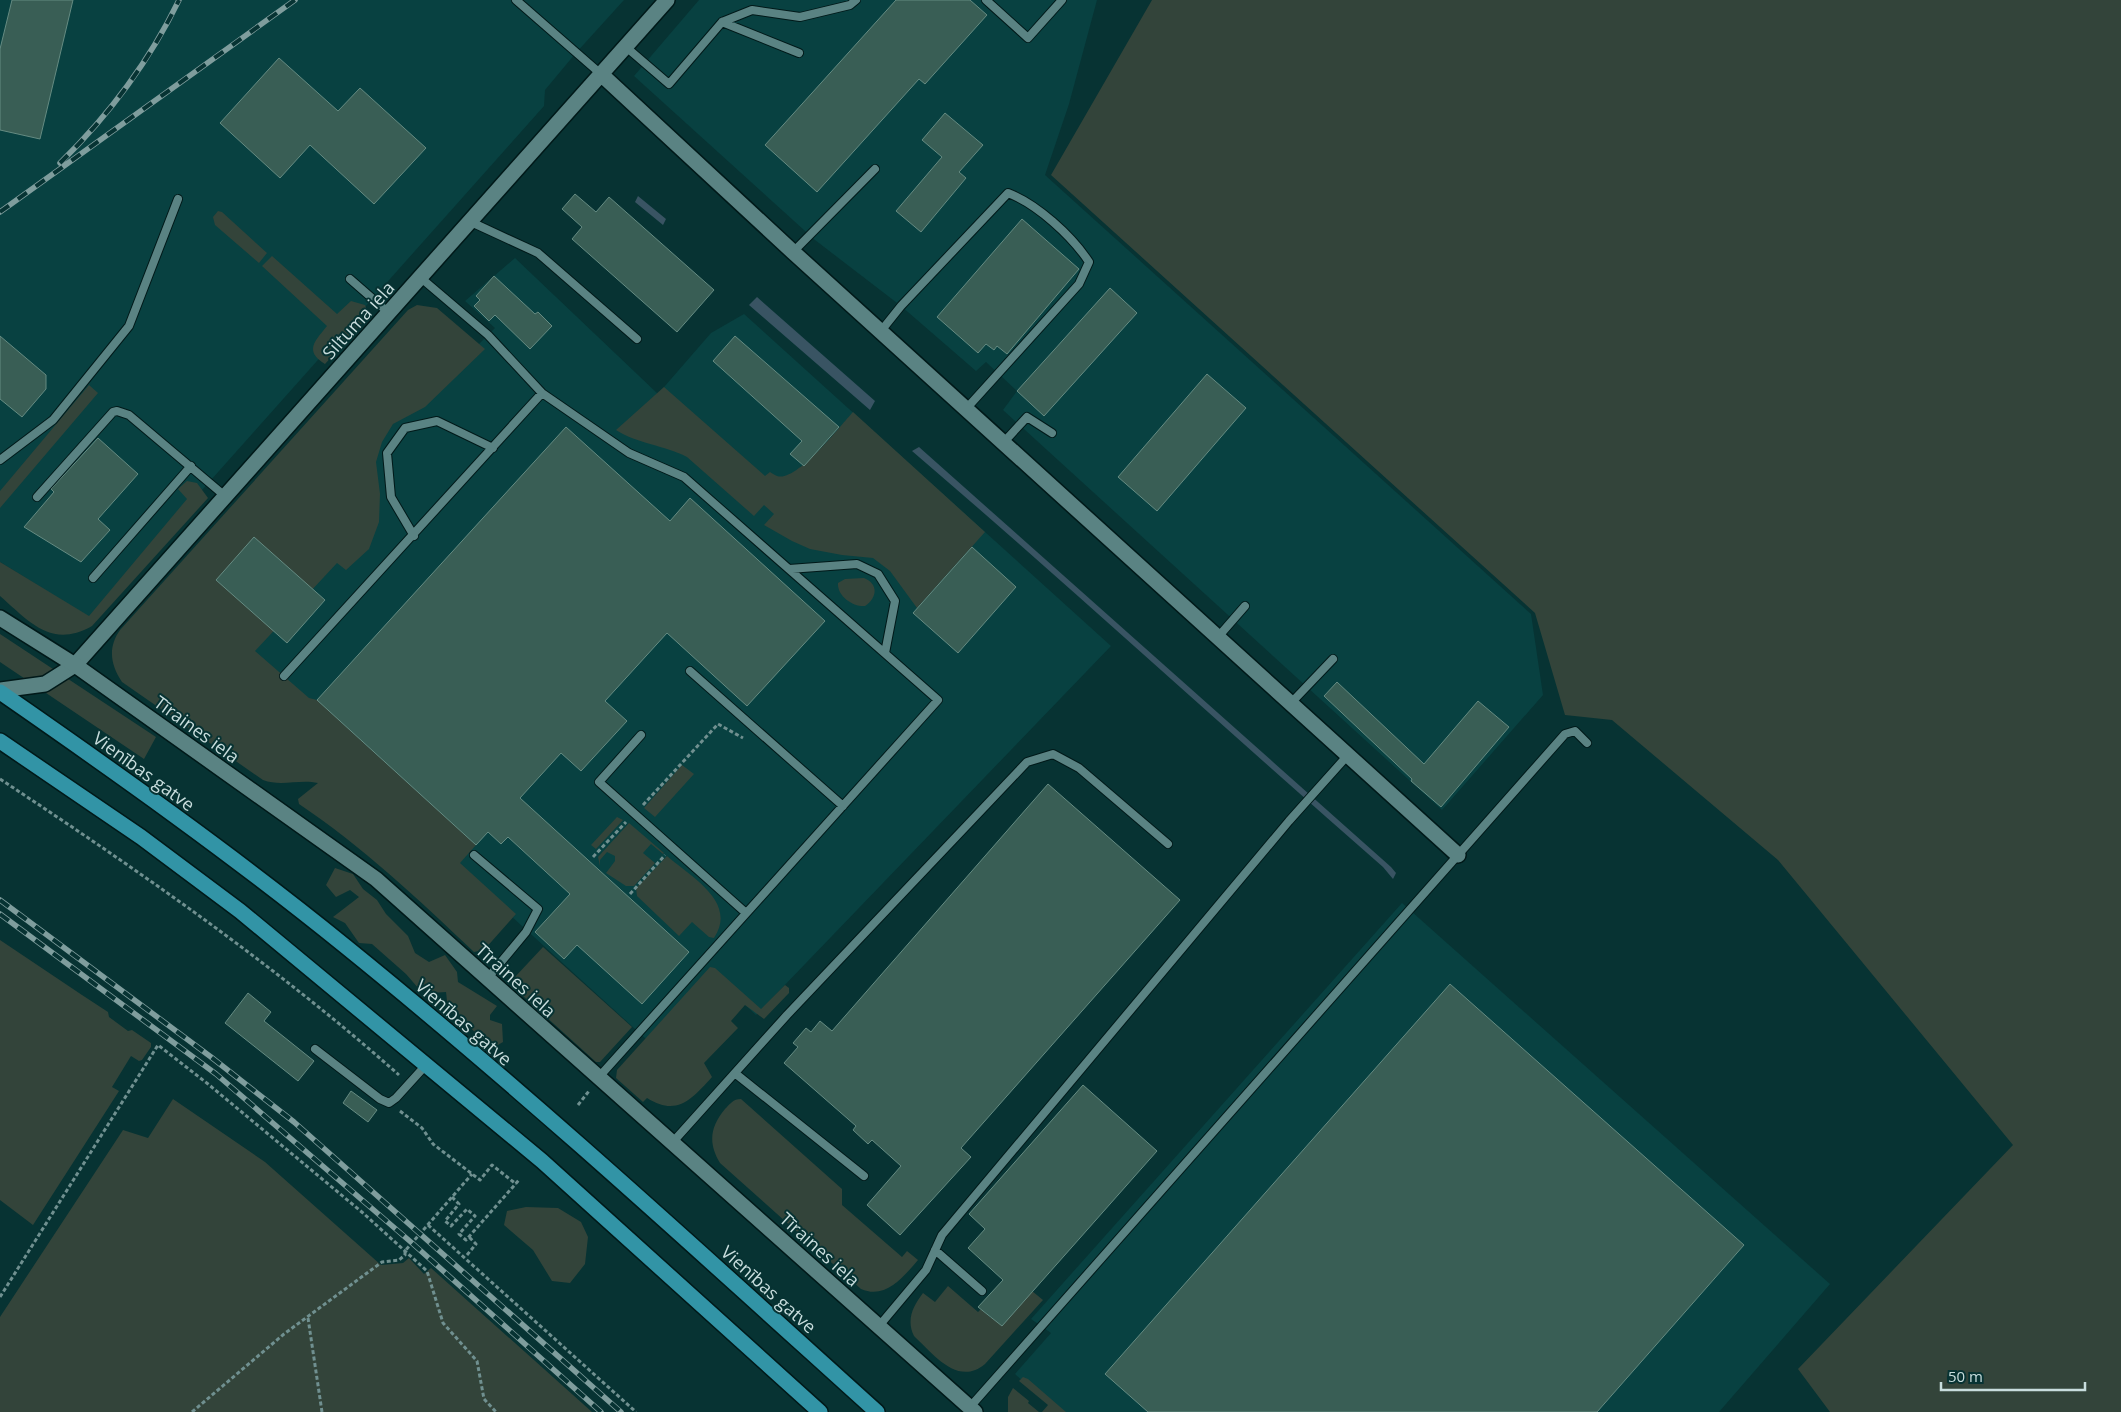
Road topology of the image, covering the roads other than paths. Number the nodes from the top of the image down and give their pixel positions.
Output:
1 (516, 0) edge
2 (667, 0) edge
3 (856, 0) edge
4 (986, 0) edge
5 (1062, 0) edge
6 (722, 22) junction
7 (626, 47) junction
8 (800, 54) dead end
9 (602, 75) junction
10 (875, 169) dead end
11 (178, 199) dead end
12 (470, 222) junction
13 (793, 252) junction
14 (421, 278) junction
15 (350, 279) dead end
16 (389, 313) junction
17 (881, 331) junction
18 (637, 339) dead end
19 (542, 393) junction
20 (966, 408) junction
21 (1052, 432) dead end
22 (1004, 442) junction
23 (493, 448) junction
24 (0, 460) edge
25 (191, 466) junction
26 (225, 496) junction
27 (37, 497) dead end
28 (414, 536) junction
29 (789, 569) junction
30 (93, 578) dead end
31 (1245, 606) dead end
32 (0, 618) edge
33 (1218, 636) junction
34 (885, 653) junction
35 (1333, 659) dead end
36 (75, 664) junction
37 (690, 671) dead end
38 (284, 676) dead end
39 (0, 691) edge
40 (1291, 703) junction
41 (641, 735) dead end
42 (0, 741) edge
43 (1587, 743) dead end
44 (1348, 755) junction
45 (843, 806) junction
46 (1168, 844) dead end
47 (474, 854) dead end
48 (1458, 855) junction
49 (746, 913) junction
50 (487, 979) junction
51 (314, 1049) dead end
52 (426, 1065) junction
53 (736, 1074) junction
54 (598, 1079) junction
55 (672, 1144) junction
56 (864, 1176) dead end
57 (935, 1250) junction
58 (982, 1291) dead end
59 (879, 1326) junction
60 (973, 1410) edge
61 (820, 1412) edge
62 (877, 1412) edge

1 - 9 lane
2 - 7 street, Siltuma iela
3 - 6 lane
4 - 5 lane
6 - 7 lane
6 - 8 lane
7 - 9 street, Siltuma iela
9 - 12 street, Siltuma iela
9 - 13 street
10 - 13 lane
11 - 24 lane
12 - 14 street, Siltuma iela
12 - 18 lane
13 - 17 street
14 - 16 street, Siltuma iela
14 - 19 lane
15 - 16 lane
16 - 26 street, Siltuma iela
17 - 20 street
17 - 20 lane
19 - 23 lane
19 - 29 lane
20 - 22 street
21 - 22 lane
22 - 33 street
23 - 28 lane
23 - 28 lane
25 - 26 lane
25 - 27 lane
25 - 30 lane
26 - 36 street, Siltuma iela
28 - 38 lane
29 - 34 lane
29 - 34 lane
31 - 33 lane
32 - 36 street, Tīraines iela
33 - 40 street
34 - 45 lane
35 - 40 lane
36 - 39 street, Siltuma iela
36 - 50 street, Tīraines iela
37 - 45 lane
39 - 62 highway, Vienības gatve
40 - 44 street
41 - 49 lane
42 - 52 highway
43 - 48 lane
44 - 48 street
44 - 57 lane
45 - 49 lane
46 - 53 lane
47 - 50 lane
48 - 60 lane
49 - 54 lane
50 - 54 street, Tīraines iela
51 - 52 lane
52 - 61 highway
53 - 55 lane
53 - 56 lane
54 - 55 street, Tīraines iela
55 - 59 street, Tīraines iela
57 - 58 lane
57 - 59 lane
59 - 60 street, Tīraines iela

